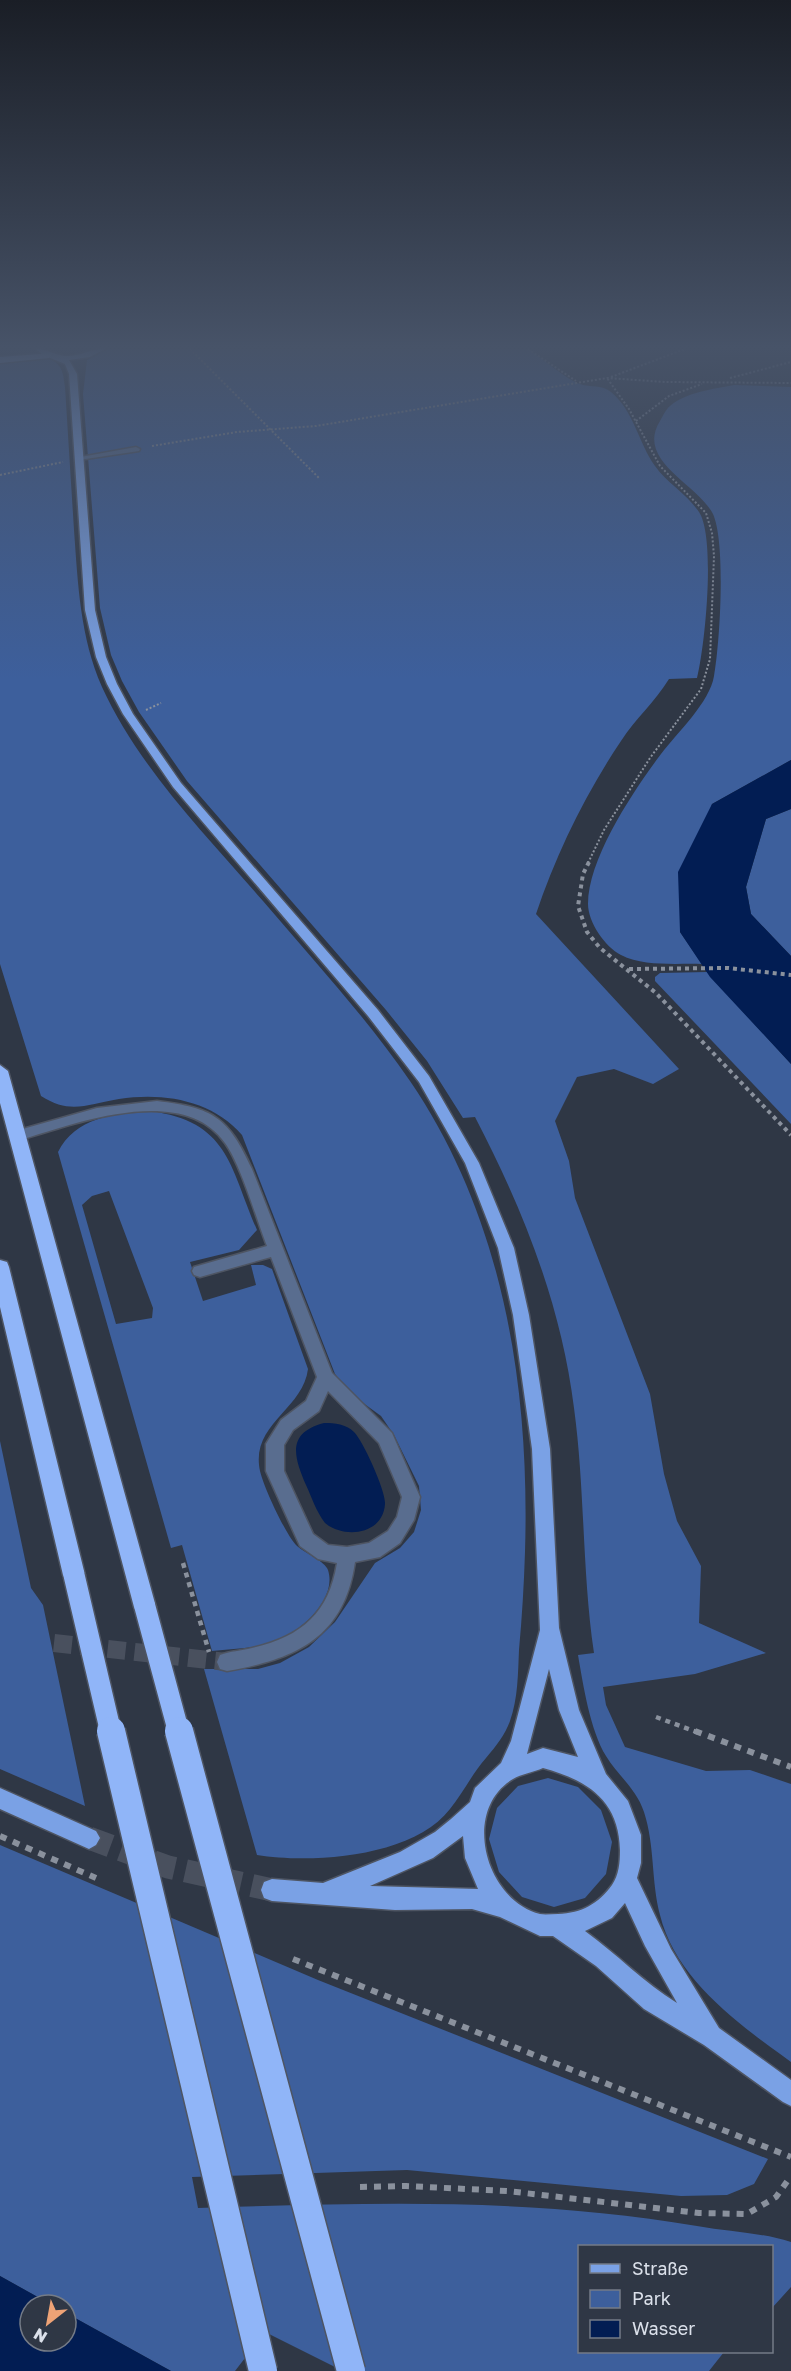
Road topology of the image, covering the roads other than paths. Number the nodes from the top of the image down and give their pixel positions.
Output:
1 (79, 460) edge
2 (0, 1071) edge
3 (17, 1136) junction
4 (276, 1249) junction
5 (0, 1267) edge
6 (200, 1271) dead end
7 (325, 1377) junction
8 (347, 1556) junction
9 (549, 1628) junction
10 (219, 1661) tunnel mouth
11 (509, 1768) junction
12 (596, 1776) junction
13 (0, 1798) edge
14 (476, 1809) junction
15 (89, 1838) tunnel mouth
16 (626, 1878) junction
17 (272, 1890) tunnel mouth
18 (326, 1892) junction
19 (507, 1908) junction
20 (558, 1926) junction
21 (712, 2037) junction
22 (791, 2094) edge
23 (263, 2371) edge
24 (351, 2371) edge

1 - 9 main road
2 - 3 highway
3 - 4 street
3 - 24 highway, bridge
4 - 6 street
4 - 7 street
5 - 23 highway, bridge
7 - 8 street
7 - 8 street
8 - 10 street
9 - 11 main road
9 - 12 main road
11 - 12 main road
11 - 14 main road
12 - 16 main road
13 - 15 main road
14 - 18 main road
14 - 19 main road
16 - 20 main road
16 - 21 main road
17 - 18 main road
18 - 19 main road
19 - 20 main road
20 - 21 main road
21 - 22 main road

